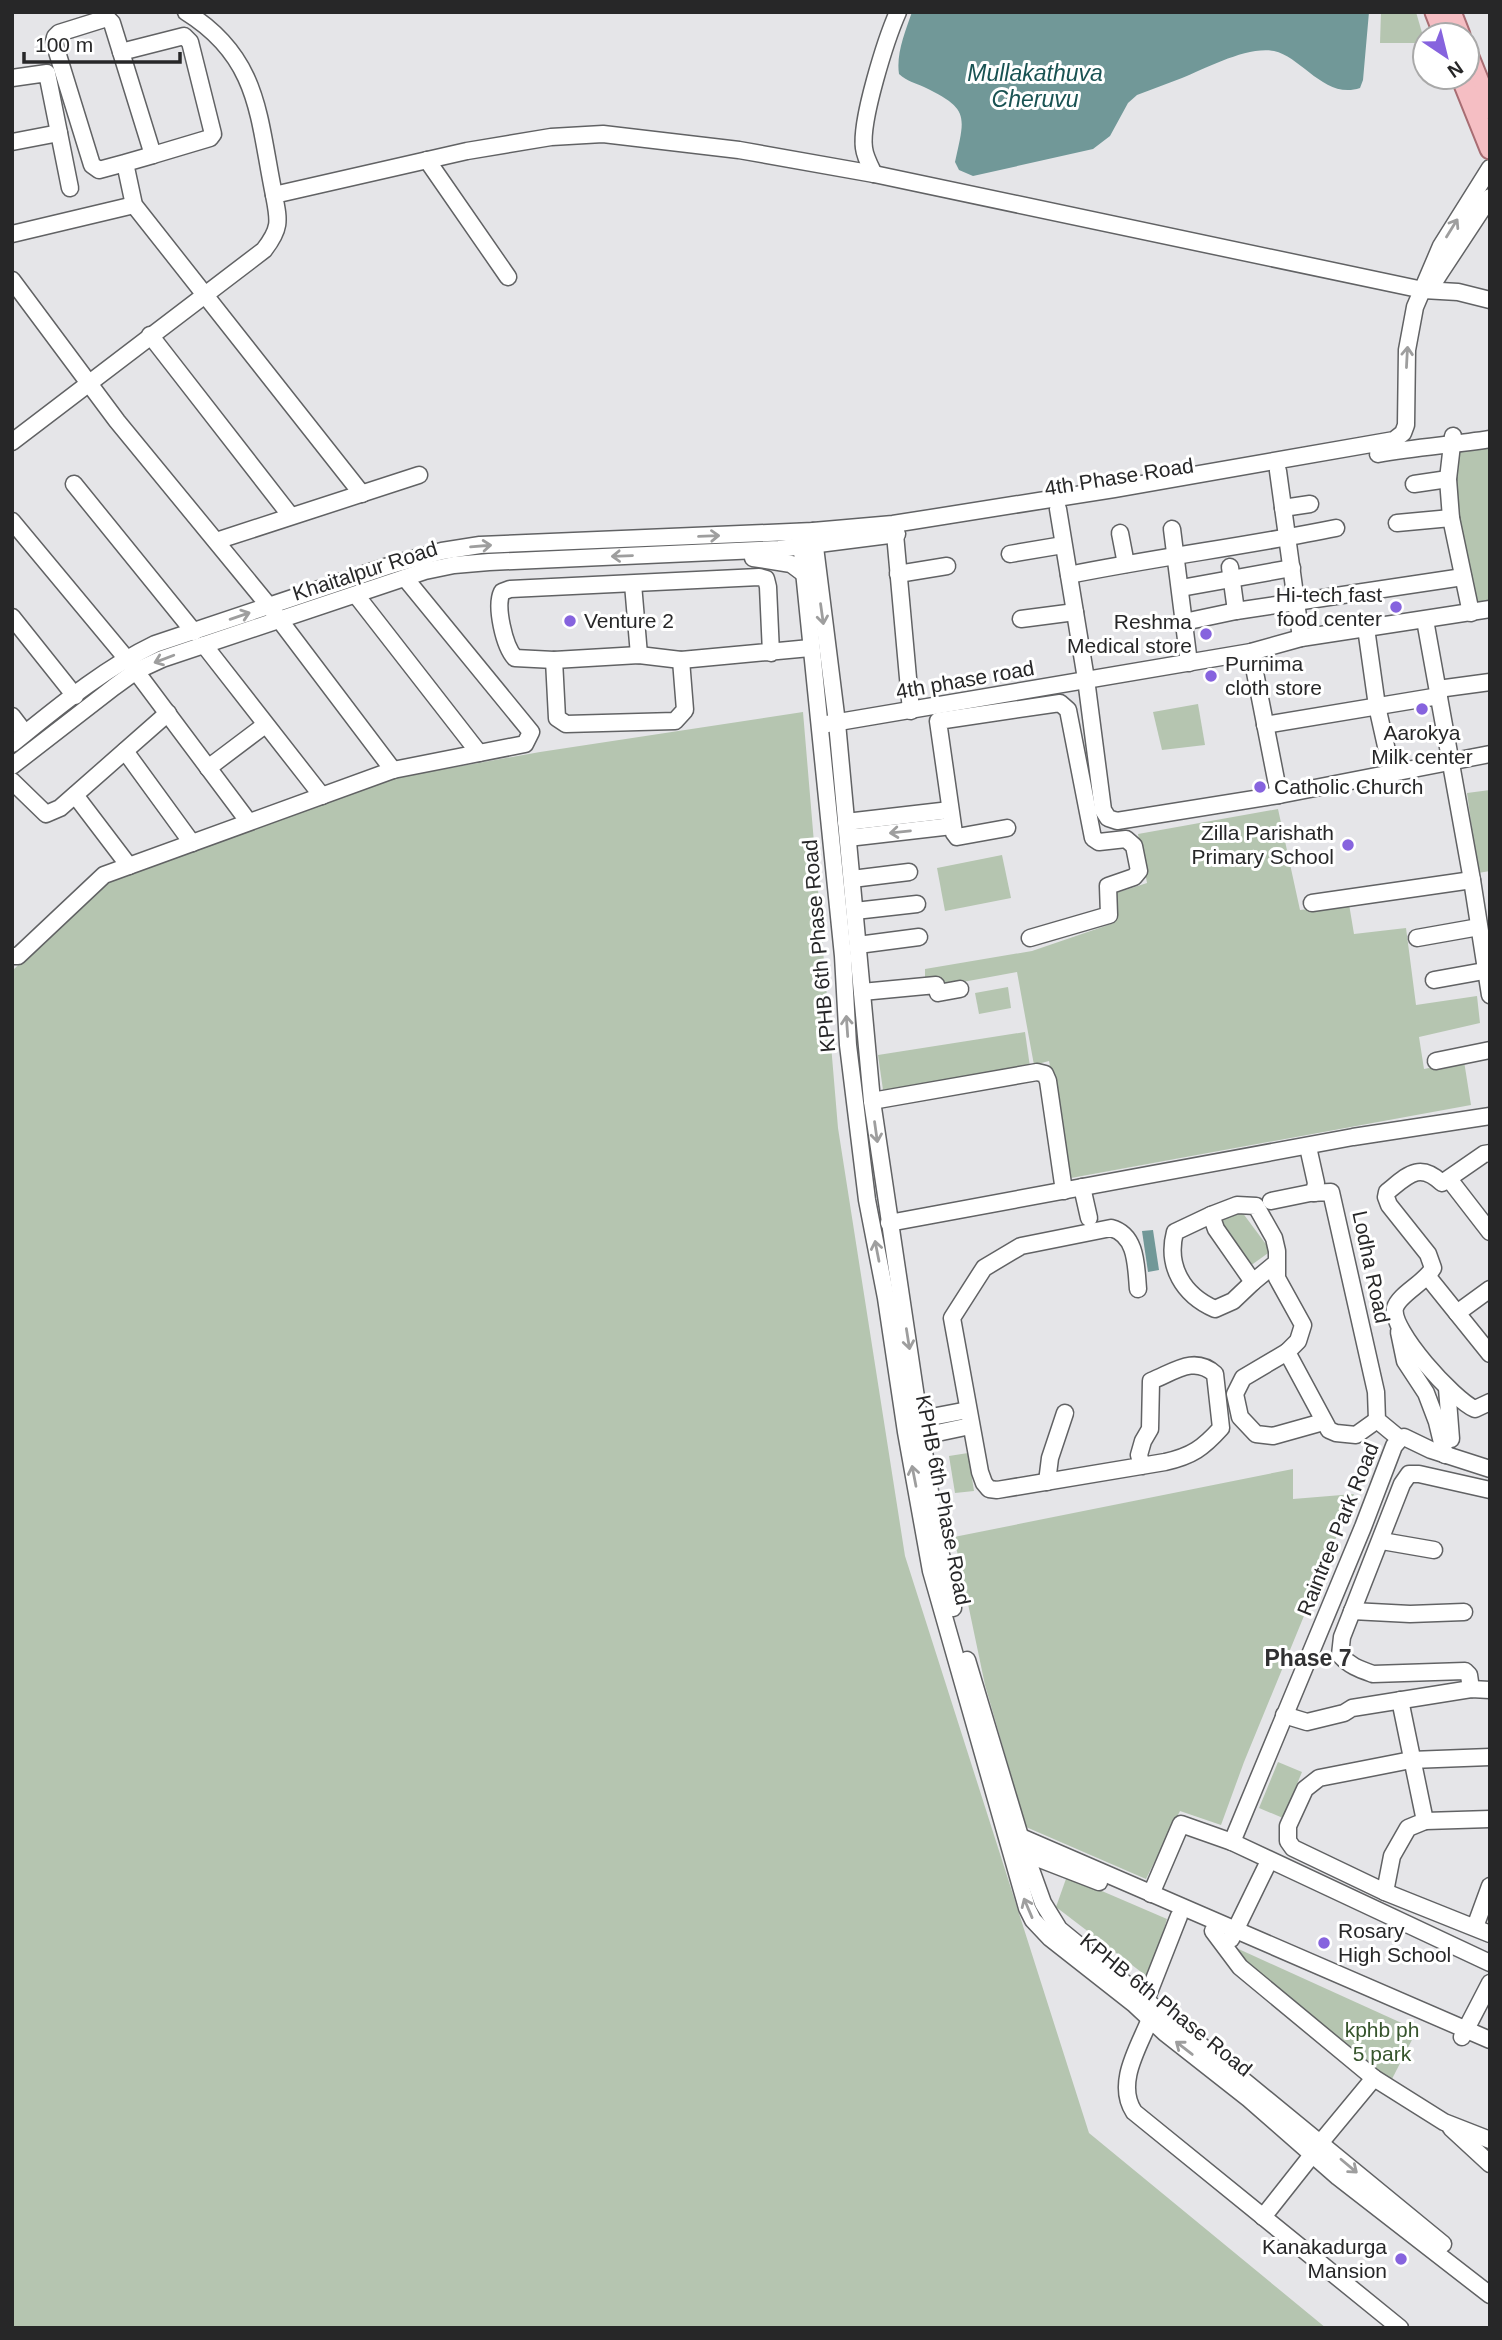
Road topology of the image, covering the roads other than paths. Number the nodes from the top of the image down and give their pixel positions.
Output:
1 (186, 12) edge
2 (898, 12) edge
3 (121, 52) junction
4 (12, 78) edge
5 (1481, 87) edge
6 (1467, 91) edge
7 (1490, 109) edge
8 (59, 133) junction
9 (12, 142) edge
10 (1490, 149) edge
11 (153, 155) junction
12 (427, 160) junction
13 (125, 163) junction
14 (874, 174) junction
15 (1488, 184) edge
16 (70, 188) dead end
17 (274, 195) junction
18 (134, 205) junction
19 (12, 234) edge
20 (508, 276) dead end
21 (12, 281) edge
22 (1423, 290) junction
23 (204, 296) junction
24 (1490, 300) edge
25 (150, 335) junction
26 (89, 384) junction
27 (1490, 429) edge
28 (1490, 439) edge
29 (1453, 440) junction
30 (12, 442) edge
31 (1278, 471) junction
32 (419, 475) dead end
33 (1448, 479) junction
34 (74, 484) dead end
35 (1414, 484) dead end
36 (362, 495) junction
37 (1310, 504) dead end
38 (1283, 508) junction
39 (1058, 509) junction
40 (290, 515) junction
41 (1451, 518) junction
42 (12, 521) edge
43 (1397, 523) dead end
44 (1336, 528) dead end
45 (1172, 529) dead end
46 (1120, 533) dead end
47 (895, 534) junction
48 (1288, 538) junction
49 (807, 539) junction
50 (216, 541) junction
51 (1063, 545) junction
52 (731, 551) junction
53 (1010, 554) dead end
54 (1176, 554) junction
55 (1126, 564) junction
56 (947, 566) dead end
57 (1292, 568) junction
58 (803, 573) junction
59 (1231, 573) junction
60 (898, 574) junction
61 (1069, 575) junction
62 (1463, 577) junction
63 (405, 578) junction
64 (633, 584) junction
65 (1181, 589) junction
66 (356, 595) junction
67 (1297, 602) junction
68 (269, 606) junction
69 (1490, 609) edge
70 (1236, 611) junction
71 (1075, 612) junction
72 (1471, 612) junction
73 (12, 617) edge
74 (1021, 619) dead end
75 (1425, 620) junction
76 (280, 621) junction
77 (1184, 622) junction
78 (1366, 628) junction
79 (194, 632) junction
80 (1301, 638) junction
81 (204, 645) junction
82 (810, 648) junction
83 (1251, 652) junction
84 (771, 653) junction
85 (639, 655) junction
86 (126, 658) junction
87 (554, 660) junction
88 (681, 660) junction
89 (1189, 663) junction
90 (136, 671) junction
91 (1086, 679) junction
92 (1490, 682) edge
93 (1438, 692) junction
94 (75, 696) junction
95 (1377, 706) junction
96 (911, 711) junction
97 (168, 713) junction
98 (12, 716) edge
99 (837, 723) junction
100 (265, 725) junction
101 (818, 725) junction
102 (1265, 725) junction
103 (19, 738) edge
104 (125, 751) junction
105 (479, 753) junction
106 (1490, 754) edge
107 (1450, 762) junction
108 (12, 766) edge
109 (208, 768) junction
110 (393, 770) junction
111 (1392, 773) junction
112 (12, 781) edge
113 (75, 795) junction
114 (1279, 795) junction
115 (322, 796) junction
116 (951, 818) junction
117 (248, 821) junction
118 (1007, 828) dead end
119 (847, 830) junction
120 (192, 843) junction
121 (129, 866) junction
122 (909, 872) dead end
123 (852, 879) junction
124 (1472, 880) junction
125 (1312, 903) dead end
126 (917, 904) dead end
127 (855, 911) junction
128 (1482, 929) edge
129 (919, 937) dead end
130 (1030, 938) dead end
131 (1417, 938) dead end
132 (858, 946) junction
133 (12, 956) edge
134 (1487, 975) edge
135 (1434, 980) dead end
136 (960, 989) dead end
137 (862, 992) junction
138 (1490, 995) edge
139 (1490, 1050) edge
140 (1437, 1061) dead end
141 (872, 1101) junction
142 (1490, 1116) edge
143 (1308, 1147) junction
144 (1490, 1153) edge
145 (1449, 1179) junction
146 (1082, 1187) junction
147 (1064, 1191) junction
148 (1314, 1191) junction
149 (1270, 1201) dead end
150 (1211, 1215) junction
151 (1090, 1218) dead end
152 (890, 1223) junction
153 (1490, 1232) edge
154 (1276, 1263) junction
155 (1428, 1277) junction
156 (1253, 1282) junction
157 (1138, 1289) dead end
158 (1490, 1289) edge
159 (941, 1309) dead end
160 (1457, 1313) junction
161 (1397, 1323) junction
162 (1287, 1352) junction
163 (1489, 1353) edge
164 (963, 1384) junction
165 (1447, 1388) junction
166 (1426, 1393) junction
167 (1490, 1402) edge
168 (1447, 1408) junction
169 (1065, 1413) dead end
170 (920, 1419) junction
171 (968, 1421) junction
172 (1380, 1421) junction
173 (1323, 1422) junction
174 (923, 1436) junction
175 (1400, 1439) junction
176 (1359, 1440) dead end
177 (1449, 1457) junction
178 (1142, 1466) junction
179 (1490, 1469) edge
180 (1047, 1482) junction
181 (1490, 1490) edge
182 (930, 1533) junction
183 (1382, 1541) junction
184 (1434, 1550) dead end
185 (1352, 1611) junction
186 (1464, 1612) dead end
187 (1471, 1689) junction
188 (1490, 1690) edge
189 (1400, 1700) junction
190 (1286, 1711) junction
191 (1490, 1756) edge
192 (1411, 1760) junction
193 (1490, 1819) edge
194 (1426, 1821) junction
195 (1015, 1842) junction
196 (1232, 1842) junction
197 (1269, 1860) junction
198 (1490, 1886) edge
199 (1385, 1892) junction
200 (1152, 1894) junction
201 (1179, 1916) junction
202 (1482, 1930) edge
203 (1213, 1931) junction
204 (1233, 1935) junction
205 (1490, 1963) edge
206 (1490, 1983) edge
207 (1146, 2000) junction
208 (1150, 2019) junction
209 (1464, 2034) junction
210 (1490, 2040) edge
211 (1490, 2052) edge
212 (1374, 2078) junction
213 (1444, 2122) junction
214 (1490, 2140) edge
215 (1316, 2149) junction
216 (1490, 2164) edge
217 (1263, 2217) junction
218 (1490, 2283) edge
219 (1490, 2295) edge
220 (1400, 2328) edge

1 - 17 street
2 - 14 street
3 - 11 street
3 - 11 street
3 - 13 street
4 - 8 street
5 - 7 main road
6 - 10 main road
8 - 9 street
8 - 16 street
11 - 13 street
12 - 14 street
12 - 17 street
12 - 20 street
13 - 18 street
14 - 22 street
15 - 22 street
17 - 23 street
18 - 19 street
18 - 23 street
21 - 26 street
22 - 24 street
49 -> 22 street, 4th Phase Road
23 - 25 street
23 - 36 street
25 - 26 street
25 - 40 street
26 - 30 street
26 - 50 street
27 - 29 street, 4th Phase Road
28 - 29 street, 4th Phase Road
29 - 31 street, 4th Phase Road
29 - 33 street
31 - 38 street
31 - 39 street, 4th Phase Road
32 - 36 street
33 - 35 street
33 - 41 street
34 - 79 street
36 - 40 street
37 - 38 street
38 - 48 street
39 - 47 street, 4th Phase Road
39 - 51 street
40 - 50 street
41 - 43 street
41 - 62 street
42 - 86 street
44 - 48 street
45 - 54 street
46 - 55 street
47 - 49 street, 4th Phase Road
47 - 60 street
48 - 54 street
48 - 57 street
49 - 52 street, Khaitalpur Road
49 - 58 street, KPHB 6th Phase Road
68 -> 49 street, Khaitalpur Road
49 -> 99 street, KPHB 6th Phase Road
50 - 68 street
51 - 53 street
51 - 61 street
52 - 58 street
52 -> 63 street, Khaitalpur Road
54 - 55 street
54 - 65 street
55 - 61 street
56 - 60 street
57 - 59 street
57 - 67 street
58 - 82 street, KPHB 6th Phase Road
59 - 65 street
59 - 70 street
60 - 96 street
61 - 71 street
62 - 67 street
62 - 72 street
63 - 66 street, Khaitalpur Road
63 - 105 street
64 - 84 street
64 - 85 street
64 - 87 street
65 - 77 street
66 - 76 street, Khaitalpur Road
66 - 105 street
67 - 70 street
67 - 80 street
68 - 76 street
79 -> 68 street, Khaitalpur Road
69 - 72 street, 4th phase road
70 - 77 street
71 - 74 street
71 - 91 street
72 - 75 street, 4th phase road
73 - 94 street
75 - 78 street, 4th phase road
75 - 93 street
76 - 81 street, Khaitalpur Road
76 - 110 street
77 - 89 street
78 - 80 street, 4th phase road
78 - 95 street
79 - 86 street, Khaitalpur Road
80 - 83 street, 4th phase road
81 -> 90 street, Khaitalpur Road
81 - 100 street
82 - 84 street
82 - 101 street, KPHB 6th Phase Road
83 - 89 street, 4th phase road
83 - 102 street
84 - 88 street
85 - 87 street
85 - 88 street
86 - 90 street
86 - 94 street, Khaitalpur Road
87 - 88 street
89 - 91 street, 4th phase road
90 - 97 street
90 - 108 street, Khaitalpur Road
91 - 96 street, 4th phase road
91 - 114 street
92 - 93 street
93 - 95 street
93 - 107 street
94 - 103 street, Khaitalpur Road
95 - 102 street
95 - 111 street
96 - 99 street, 4th phase road
97 - 104 street
97 - 109 street
98 - 103 street
99 - 101 street, 4th phase road
99 - 119 street, KPHB 6th Phase Road
100 - 109 street
100 - 115 street
182 -> 101 street, KPHB 6th Phase Road
102 - 114 street
104 - 113 street
104 - 120 street
105 - 110 street
106 - 107 street
107 - 111 street
107 - 124 street
109 - 117 street
110 - 115 street
111 - 114 street
112 - 113 street
113 - 121 street
115 - 117 street
116 - 118 street
116 - 119 street
116 - 130 street
117 - 120 street
119 - 123 street, KPHB 6th Phase Road
120 - 121 street
121 - 133 street
122 - 123 street
123 - 127 street, KPHB 6th Phase Road
124 - 125 street
124 - 128 street
126 - 127 street
127 - 132 street, KPHB 6th Phase Road
128 - 131 street
128 - 134 street
129 - 132 street
132 - 137 street, KPHB 6th Phase Road
134 - 135 street
134 - 138 street
136 - 137 street
137 - 141 street, KPHB 6th Phase Road
139 - 140 street
141 - 147 street
141 -> 152 street, KPHB 6th Phase Road
142 - 143 street
143 - 146 street
143 - 148 street
144 - 145 street
145 - 153 street
145 - 155 street
146 - 147 street
146 - 151 street
147 - 152 street
148 - 149 street
148 - 172 street, Lodha Road
150 - 154 street
150 - 156 street
150 - 156 street
152 -> 170 street, KPHB 6th Phase Road
154 - 156 street
154 - 162 street
155 - 160 street
155 - 161 street
157 - 164 street
158 - 160 street
159 - 164 street
160 - 163 street
161 - 165 street
161 - 166 street
162 - 173 street
162 - 173 street
164 - 171 street
165 - 167 street
165 - 168 street
166 - 168 street
166 - 177 street
168 - 177 street
169 - 180 street
170 - 171 street
170 - 174 street, KPHB 6th Phase Road
171 - 174 street
171 - 180 street
172 - 173 street
172 - 175 street
172 - 176 street
174 - 182 street, KPHB 6th Phase Road
175 - 177 street, Raintree Park Road
175 - 190 street, Raintree Park Road
177 - 179 street, Raintree Park Road
178 - 178 street
178 - 180 street
181 - 183 street
182 - 195 street, KPHB 6th Phase Road
183 - 184 street
183 - 185 street
185 - 186 street
185 - 187 street
187 - 188 street
187 - 189 street
189 - 190 street
189 - 192 street
190 - 196 street, Raintree Park Road
191 - 192 street
192 - 194 street
192 - 199 street
193 - 194 street
194 - 199 street
195 - 200 street
195 - 201 street
195 - 207 street, KPHB 6th Phase Road
208 -> 195 street, KPHB 6th Phase Road
196 - 197 street
196 - 200 street
197 - 204 street
197 - 205 street
198 - 202 street
199 - 202 street
200 - 204 street
201 - 203 street
201 - 207 street
203 - 204 street
203 - 212 street
204 - 209 street
206 - 209 street
207 - 215 street, KPHB 6th Phase Road
215 -> 208 street, KPHB 6th Phase Road
208 - 217 street
209 - 210 street
209 - 211 street
212 - 213 street
212 - 215 street
213 - 214 street
213 - 216 street
215 - 217 street
215 -> 218 street, KPHB 6th Phase Road
215 - 219 street, KPHB 6th Phase Road
217 - 220 street

